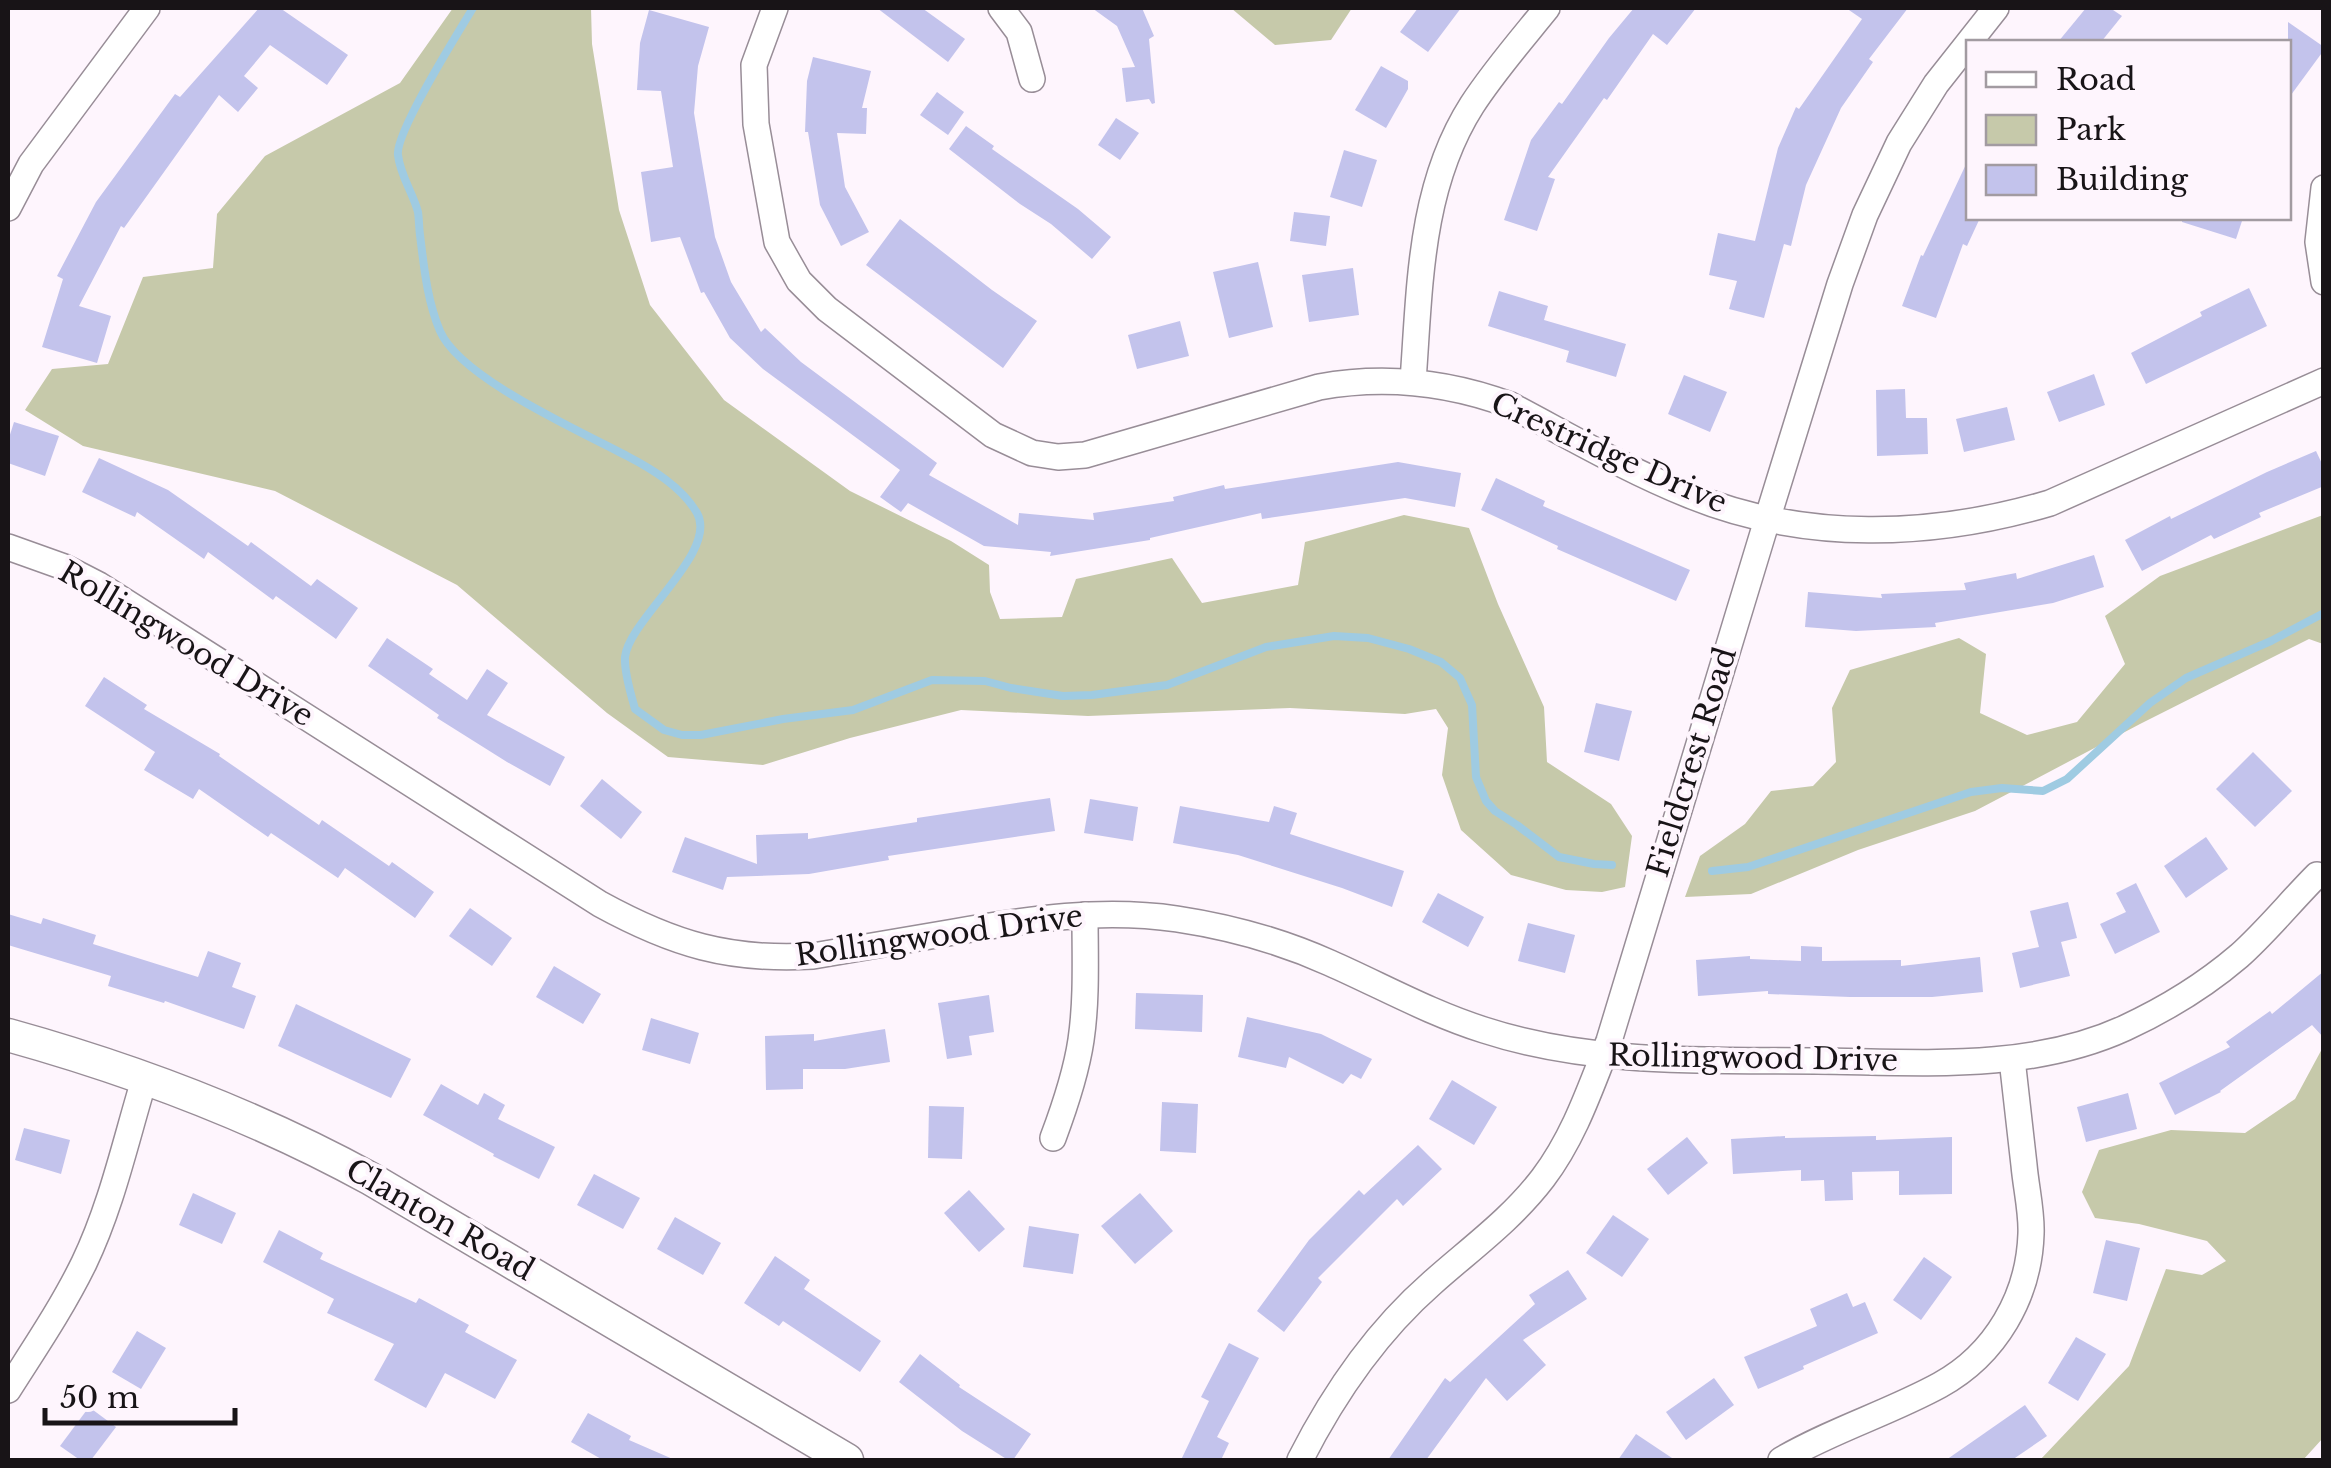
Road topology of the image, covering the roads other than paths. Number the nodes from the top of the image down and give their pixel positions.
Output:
1 (147, 8) edge
2 (775, 8) edge
3 (1001, 8) edge
4 (1547, 8) edge
5 (1996, 8) edge
6 (1971, 40) edge
7 (1966, 46) edge
8 (1032, 79) dead end
9 (2324, 188) edge
10 (8, 208) edge
11 (2324, 282) edge
12 (2324, 380) edge
13 (1413, 382) junction
14 (1767, 520) junction
15 (8, 547) edge
16 (2317, 875) dead end
17 (1085, 915) junction
18 (8, 1035) edge
19 (1603, 1055) junction
20 (2012, 1059) junction
21 (145, 1077) junction
22 (1054, 1138) dead end
23 (8, 1390) edge
24 (848, 1460) edge
25 (1300, 1460) edge
26 (1781, 1460) edge

1 - 10 street
2 - 13 street, Crestridge Drive
3 - 8 street
4 - 13 street
5 - 6 street, Fieldcrest Road
7 - 14 street, Fieldcrest Road
9 - 11 street
12 - 14 street, Crestridge Drive
13 - 14 street, Crestridge Drive
14 - 19 street, Fieldcrest Road
15 - 17 street, Rollingwood Drive
16 - 20 street, Rollingwood Drive
17 - 19 street, Rollingwood Drive
17 - 22 street
18 - 21 main road, Clanton Road
19 - 20 street, Rollingwood Drive
19 - 25 street, Fieldcrest Road
20 - 26 street
21 - 23 street
21 - 24 main road, Clanton Road

